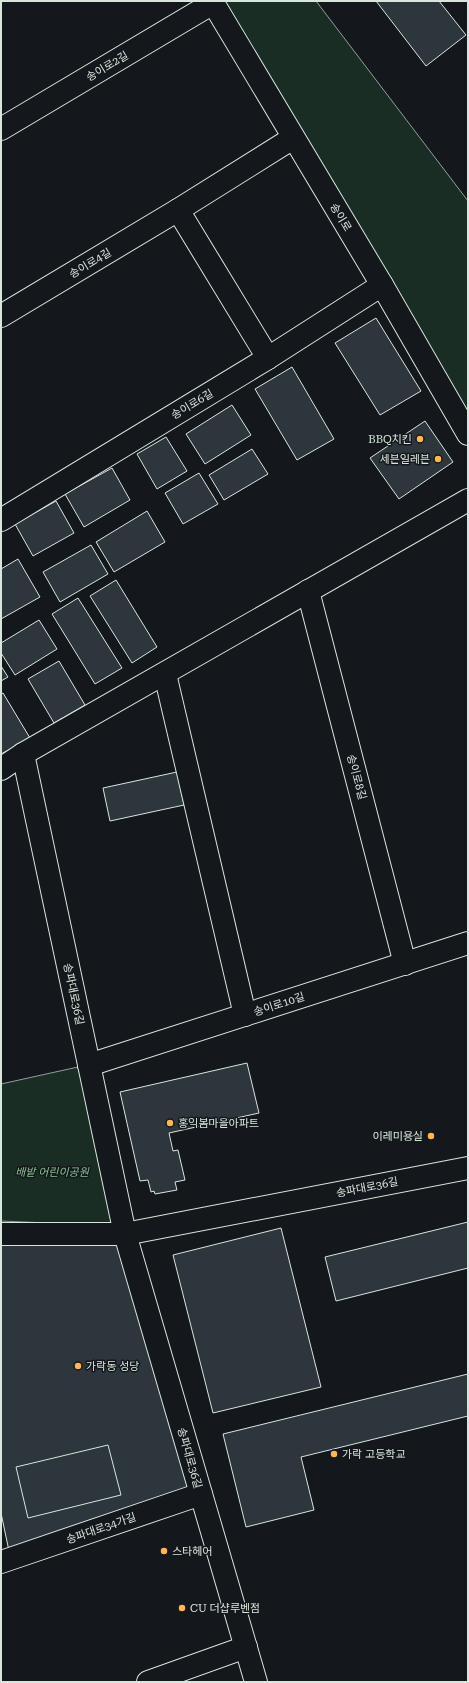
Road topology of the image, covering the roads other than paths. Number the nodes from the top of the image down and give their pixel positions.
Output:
1 (213, 2) edge
2 (1, 129) edge
3 (293, 138) junction
4 (178, 210) junction
5 (382, 285) junction
6 (1, 316) edge
7 (268, 358) junction
8 (468, 434) edge
9 (468, 500) edge
10 (1, 520) edge
11 (308, 591) junction
12 (165, 674) junction
13 (23, 754) junction
14 (1, 769) edge
15 (468, 944) edge
16 (405, 964) junction
17 (245, 1015) junction
18 (89, 1065) junction
19 (468, 1168) edge
20 (1, 1234) edge
21 (125, 1234) junction
22 (201, 1494) junction
23 (1, 1562) edge
24 (246, 1647) junction
25 (148, 1682) edge
26 (256, 1682) edge

1 - 2 street, 송이로2길
1 - 3 street, 송이로
3 - 4 street, 송이로4길
3 - 5 street, 송이로
4 - 6 street, 송이로4길
4 - 7 street
5 - 7 street, 송이로6길
5 - 8 street, 송이로
7 - 10 street, 송이로6길
9 - 11 street
11 - 12 street
11 - 16 street, 송이로8길
12 - 13 street
12 - 17 street
13 - 14 street
13 - 18 street, 송파대로36길
15 - 16 street, 송이로10길
16 - 17 street, 송이로10길
17 - 18 street, 송이로10길
18 - 21 street, 송파대로36길
19 - 21 street, 송파대로36길
20 - 21 street, 송파대로36길
21 - 22 street, 송파대로36길
22 - 23 street, 송파대로34가길
22 - 24 street, 송파대로36길
24 - 25 street
24 - 26 street, 송파대로36길

